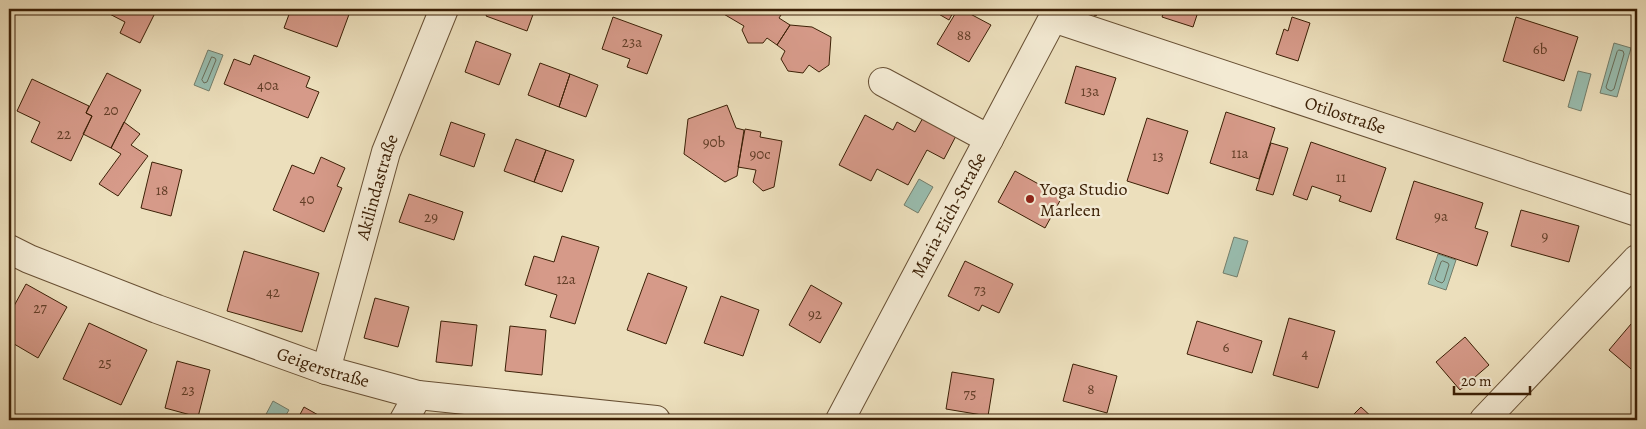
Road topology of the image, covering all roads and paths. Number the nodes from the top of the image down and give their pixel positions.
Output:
1 (444, 9) edge
2 (1053, 13) edge
3 (883, 82) dead end
4 (989, 140) junction
5 (1637, 212) edge
6 (9, 248) edge
7 (1637, 259) edge
8 (326, 370) junction
9 (418, 395) junction
10 (404, 420) edge
11 (656, 420) edge
12 (840, 420) edge
13 (1484, 420) edge

1 - 8 street, Akilindastraße
2 - 4 street, Maria-Eich-Straße
2 - 5 street, Otilostraße
3 - 4 street
4 - 12 street, Maria-Eich-Straße
6 - 8 street, Geigerstraße
7 - 13 street
8 - 9 street, Geigerstraße
9 - 10 street
9 - 11 street, Geigerstraße

